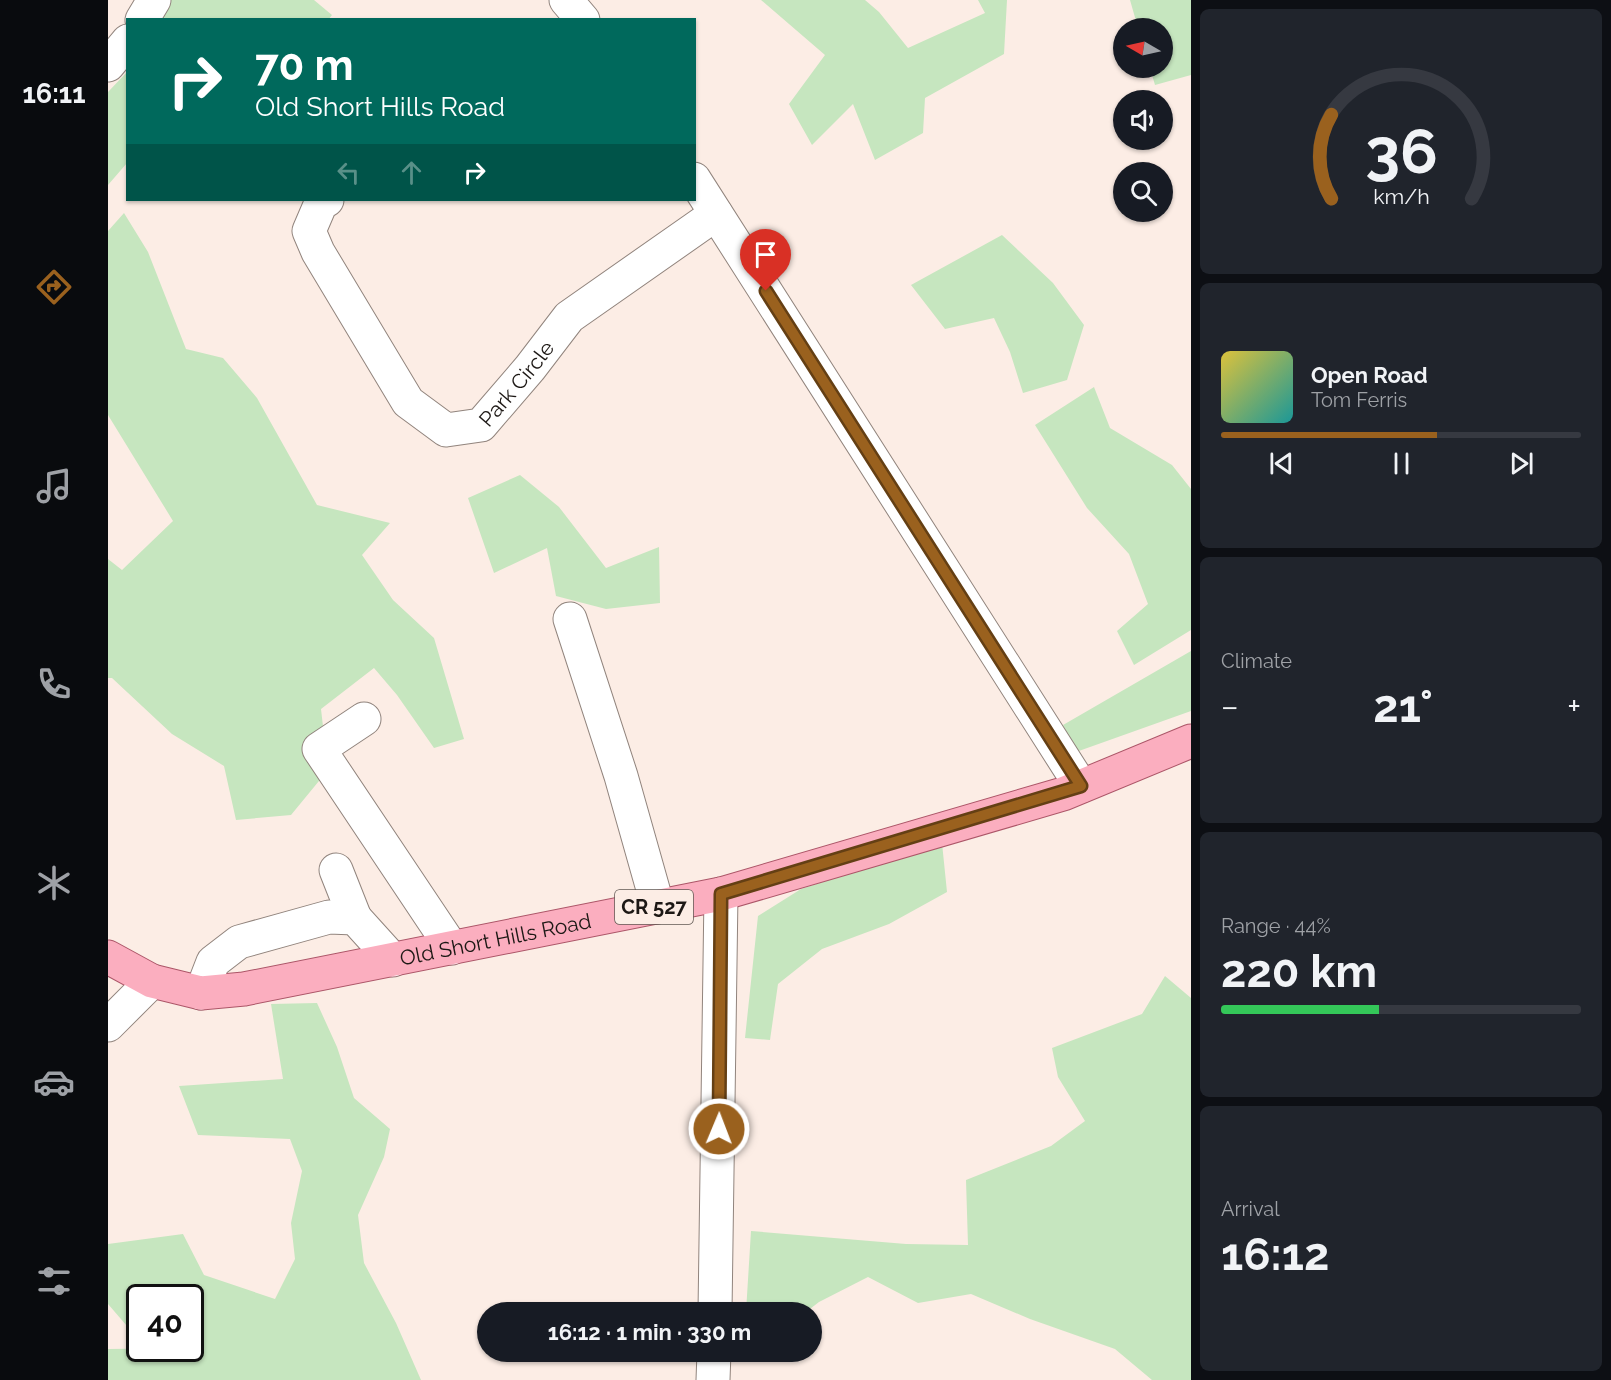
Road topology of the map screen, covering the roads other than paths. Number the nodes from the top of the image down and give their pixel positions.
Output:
1 (154, 0) edge
2 (566, 0) edge
3 (143, 18) edge
4 (581, 18) edge
5 (126, 43) edge
6 (108, 65) edge
7 (696, 182) edge
8 (325, 201) edge
9 (717, 214) junction
10 (570, 619) dead end
11 (364, 719) dead end
12 (1191, 741) edge
13 (1081, 786) junction
14 (336, 870) dead end
15 (721, 894) junction
16 (658, 907) junction
17 (355, 918) junction
18 (452, 948) junction
19 (108, 957) edge
20 (393, 960) junction
21 (152, 981) junction
22 (201, 993) junction
23 (108, 1025) edge
24 (715, 1302) edge
25 (714, 1362) edge
26 (713, 1380) edge

1 - 3 street
2 - 4 street
5 - 6 street
7 - 9 street
8 - 9 street, Park Circle
9 - 13 street
10 - 16 street
11 - 18 street
12 - 13 main road, Old Short Hills Road / CR 527
13 - 15 main road, Old Short Hills Road / CR 527
14 - 17 street
15 - 16 main road, Old Short Hills Road / CR 527
15 - 24 street
16 - 18 main road, Old Short Hills Road / CR 527
17 - 20 street
17 - 22 street
18 - 20 main road, Old Short Hills Road / CR 527
19 - 21 main road, Old Short Hills Road / CR 527
20 - 22 main road, Old Short Hills Road / CR 527
21 - 22 main road, Old Short Hills Road / CR 527
21 - 23 street
25 - 26 street

